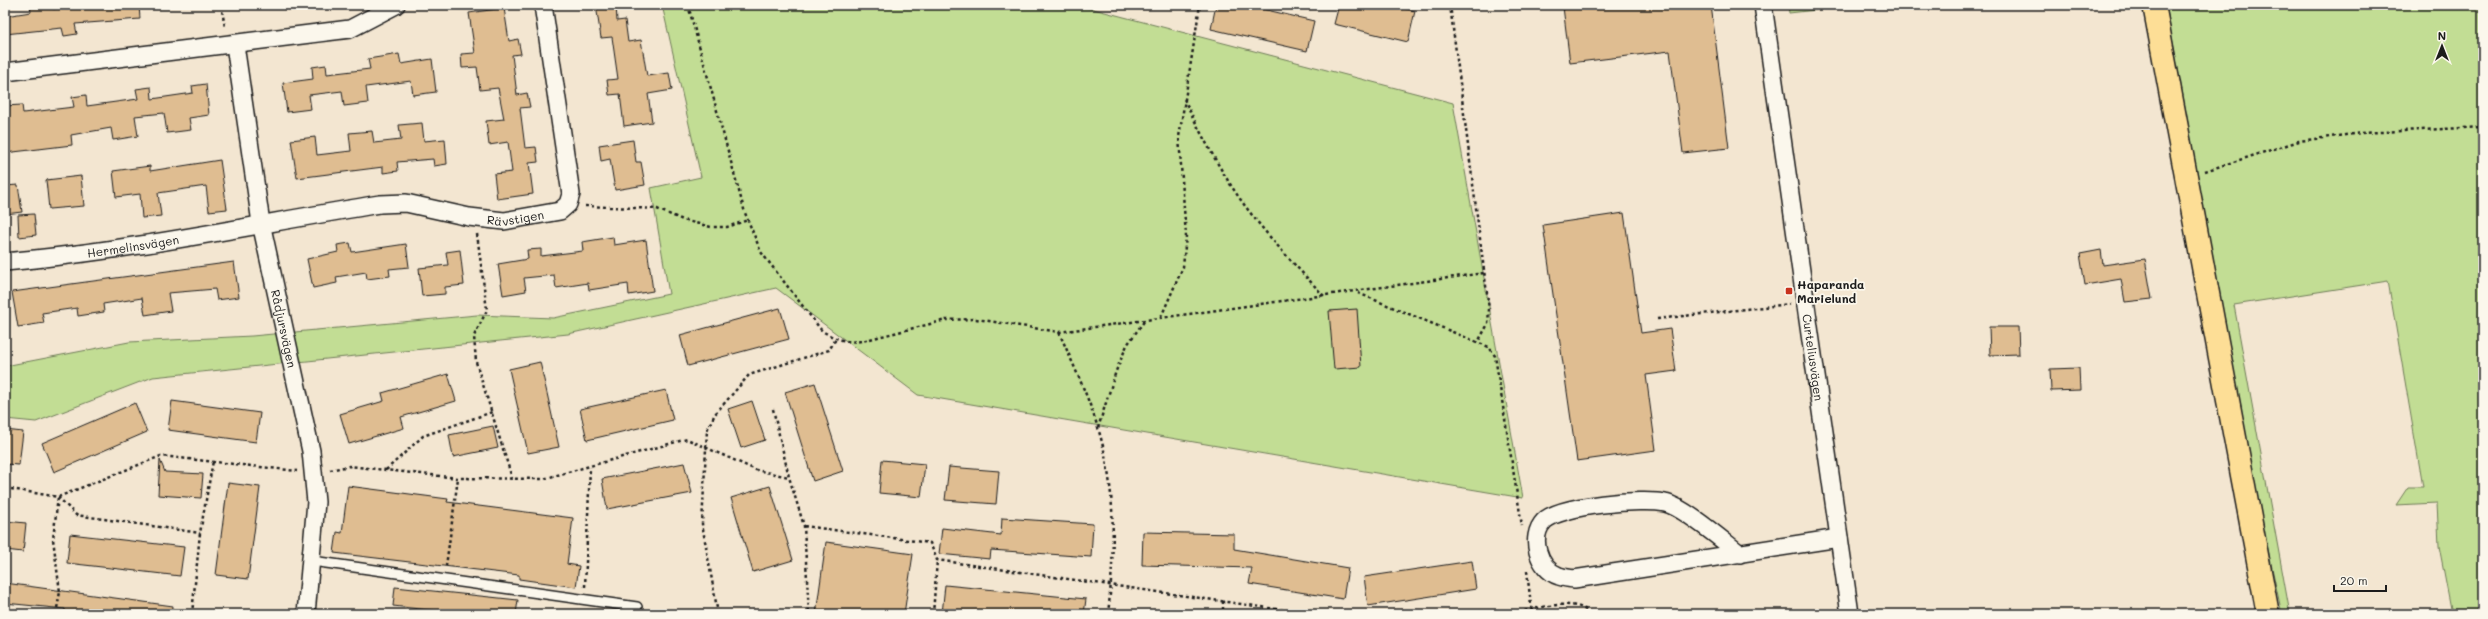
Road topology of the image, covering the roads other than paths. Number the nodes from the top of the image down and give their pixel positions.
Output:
1 (396, 5) edge
2 (543, 5) edge
3 (1763, 5) edge
4 (2154, 5) edge
5 (235, 45) junction
6 (5, 72) edge
7 (261, 223) junction
8 (5, 262) edge
9 (1839, 538) junction
10 (1740, 554) junction
11 (312, 561) junction
12 (637, 607) dead end
13 (306, 614) edge
14 (1850, 614) edge
15 (2268, 614) edge

1 - 5 street
2 - 7 street, Rävstigen
3 - 9 street, Curteliusvägen
4 - 15 main road
5 - 6 street
5 - 7 street, Rådjursvägen
7 - 8 street, Hermelinsvägen
7 - 11 street, Rådjursvägen
9 - 10 street
9 - 14 street, Curteliusvägen
10 - 10 street
11 - 12 lane
11 - 13 street, Rådjursvägen

